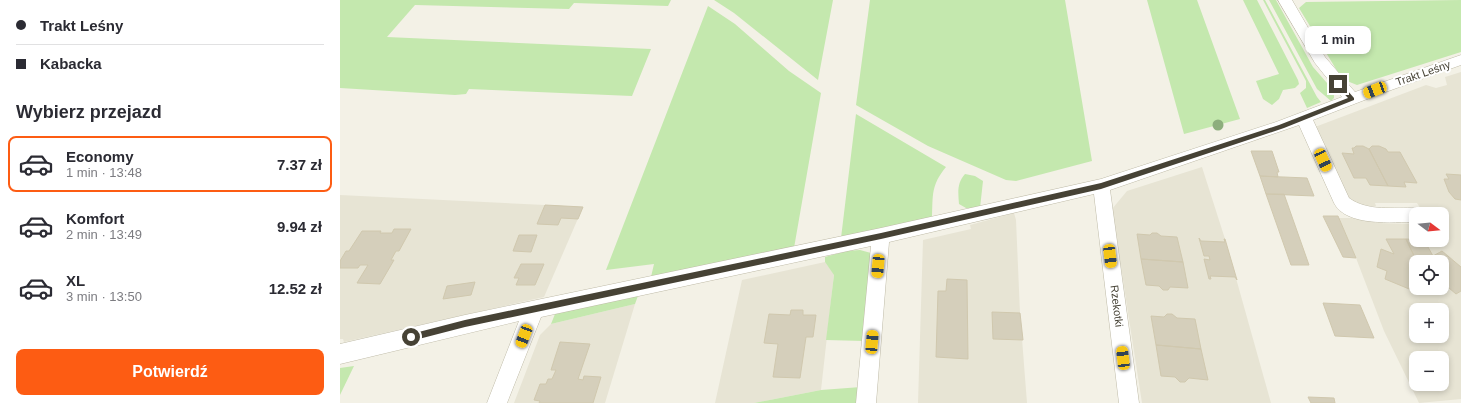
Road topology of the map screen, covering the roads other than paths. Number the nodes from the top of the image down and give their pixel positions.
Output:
1 (1285, 0) edge
2 (1461, 60) edge
3 (1352, 99) junction
4 (1304, 118) junction
5 (1101, 186) junction
6 (1409, 215) edge
7 (881, 236) junction
8 (534, 309) junction
9 (340, 354) edge
10 (497, 403) edge
11 (866, 403) edge
12 (1129, 403) edge

1 - 3 street
2 - 3 street, Trakt Leśny
3 - 4 street, Trakt Leśny
4 - 5 street, Trakt Leśny
4 - 6 street
5 - 7 street, Trakt Leśny
5 - 12 street, Rzekotki
7 - 8 street, Trakt Leśny
7 - 11 street
8 - 9 street, Trakt Leśny
8 - 10 street

